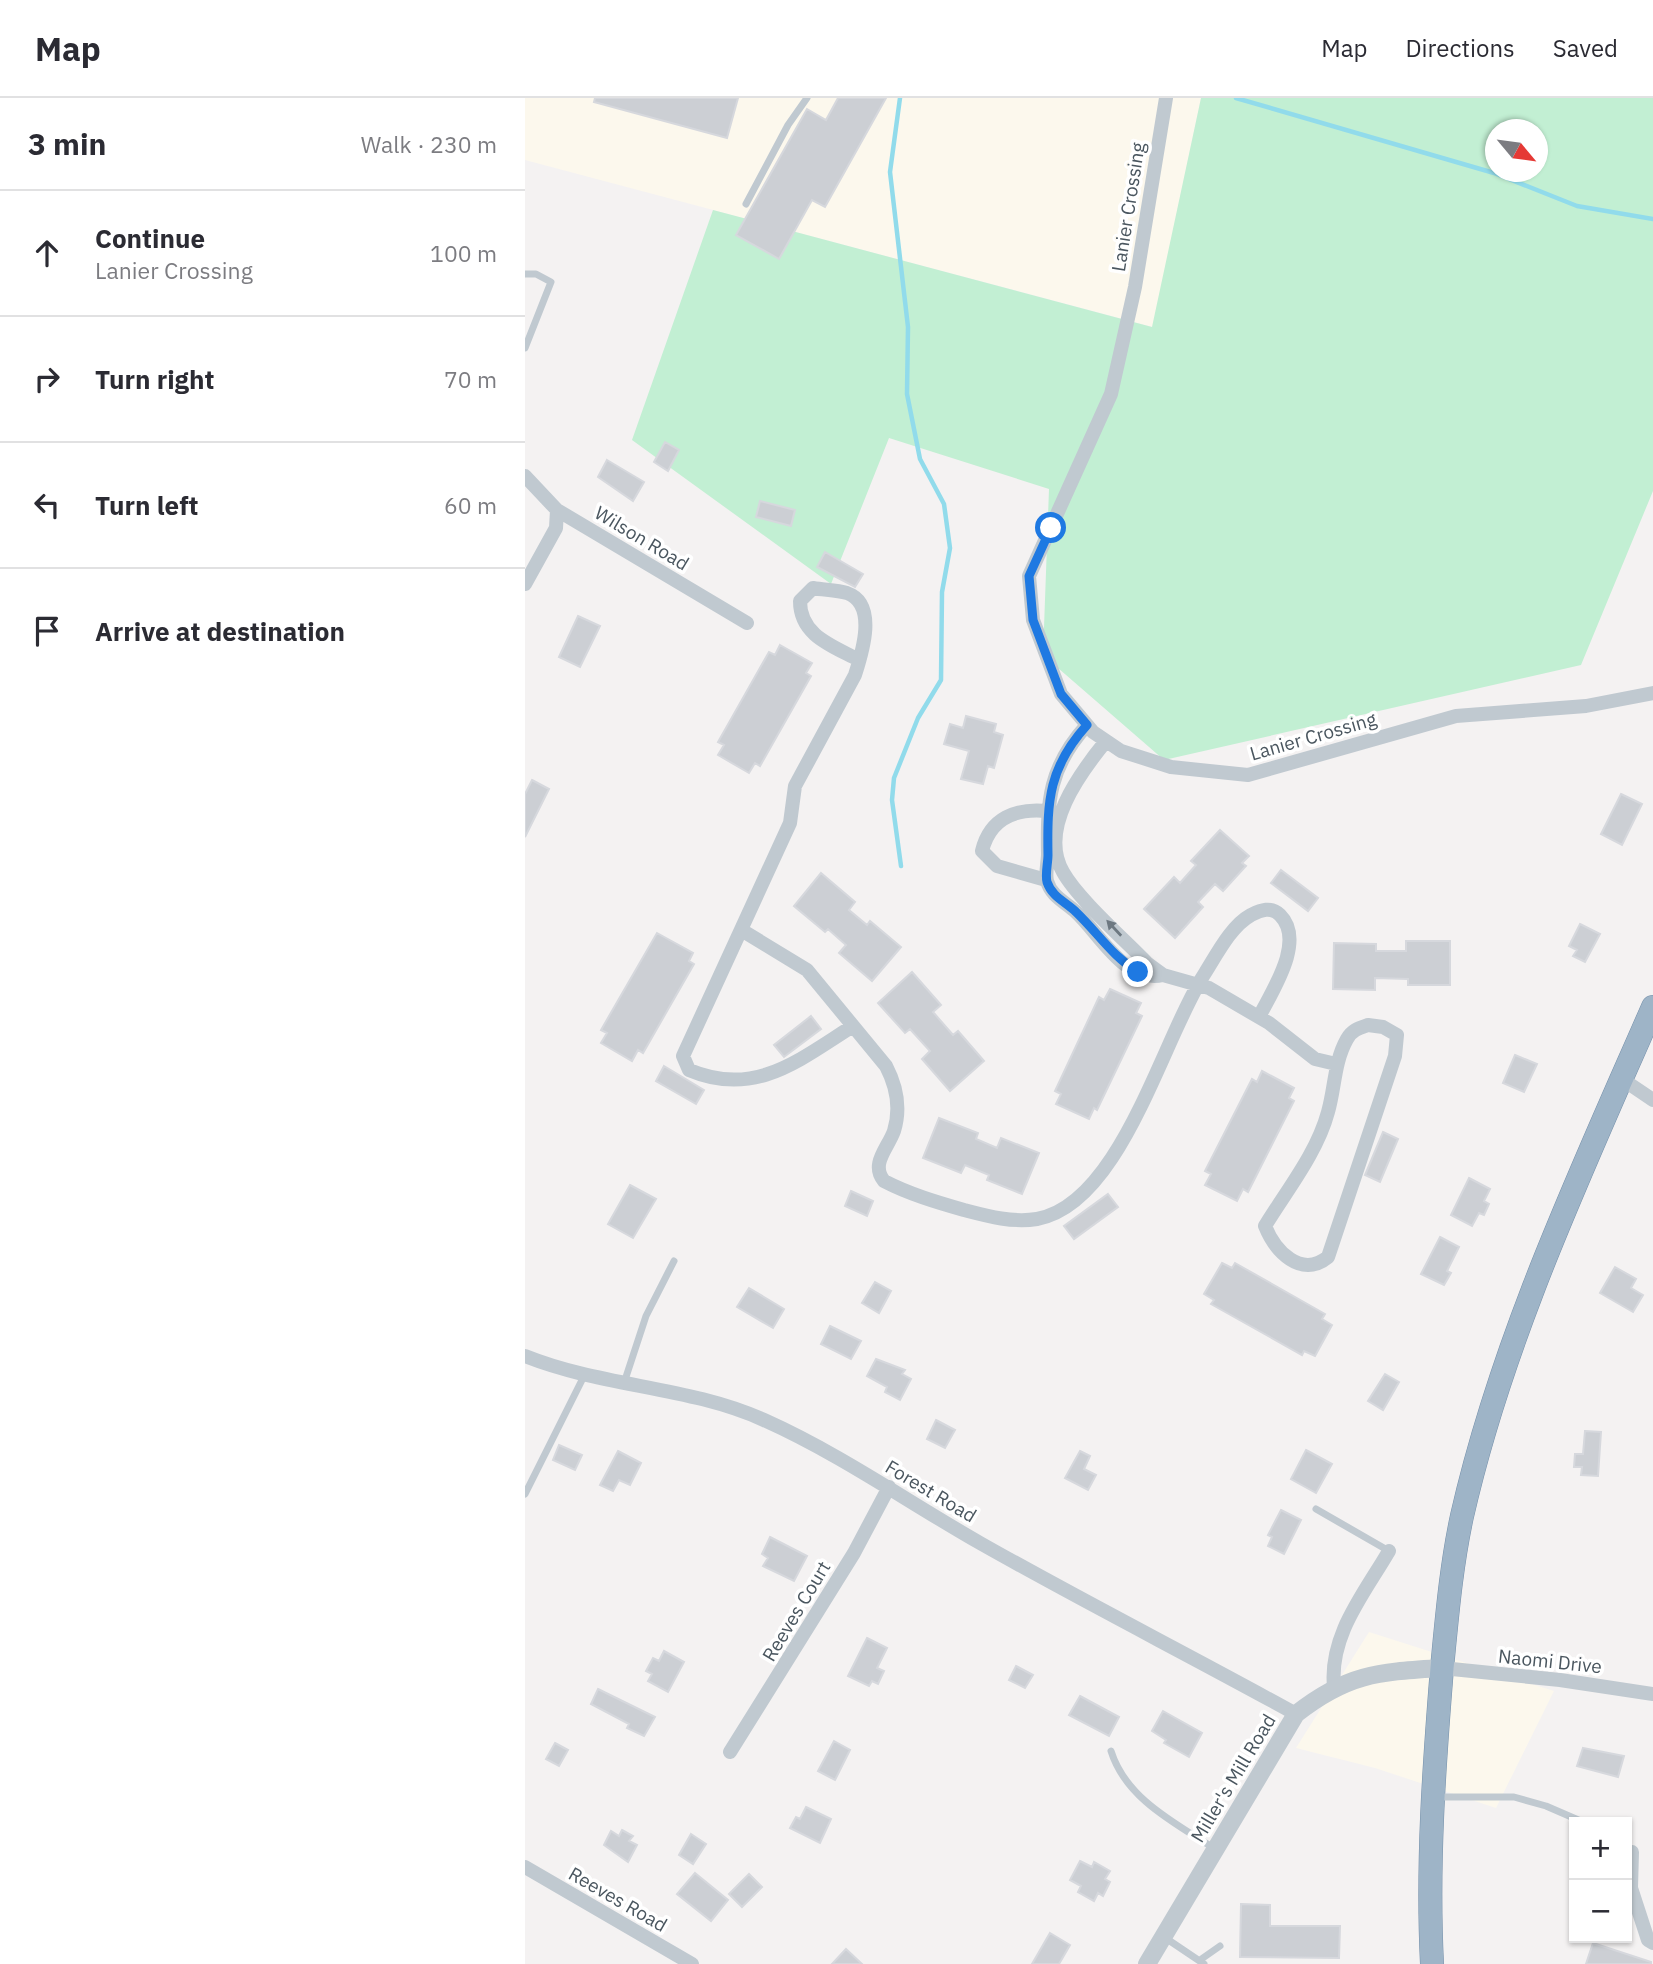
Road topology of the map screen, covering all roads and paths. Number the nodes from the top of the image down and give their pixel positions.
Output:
1 (807, 98) edge
2 (1167, 98) edge
3 (746, 204) dead end
4 (525, 274) edge
5 (525, 348) edge
6 (525, 476) edge
7 (557, 510) junction
8 (525, 584) edge
9 (747, 623) dead end
10 (859, 660) junction
11 (1653, 693) edge
12 (1636, 698) junction
13 (1653, 705) edge
14 (1087, 725) junction
15 (1106, 741) junction
16 (1048, 811) junction
17 (1046, 880) junction
18 (743, 931) junction
19 (1163, 975) junction
20 (1197, 985) junction
21 (1653, 1007) edge
22 (1259, 1017) junction
23 (853, 1026) junction
24 (1336, 1064) junction
25 (1622, 1079) junction
26 (1653, 1100) edge
27 (674, 1261) dead end
28 (525, 1356) edge
29 (585, 1374) junction
30 (624, 1383) junction
31 (888, 1487) junction
32 (525, 1494) edge
33 (1316, 1508) dead end
34 (1388, 1550) joint
35 (1442, 1668) junction
36 (1334, 1687) junction
37 (1653, 1694) edge
38 (1296, 1714) junction
39 (1111, 1751) dead end
40 (730, 1752) dead end
41 (1432, 1797) junction
42 (1571, 1817) edge
43 (1216, 1849) junction
44 (525, 1867) edge
45 (1631, 1880) edge
46 (1164, 1936) junction
47 (1653, 1943) edge
48 (1220, 1946) dead end
49 (1202, 1962) edge
50 (692, 1964) edge
51 (1147, 1964) edge
52 (1432, 1964) edge

1 - 3 lane
2 - 14 street, Lanier Crossing
4 - 5 lane
6 - 7 street, Wilson Road
7 - 8 street
7 - 9 street, Wilson Road
10 - 10 street
10 - 18 street
11 - 12 street, Lanier Crossing
12 - 13 street
12 - 15 street, Lanier Crossing
14 - 15 street, Lanier Crossing
14 - 16 street
19 -> 15 street
16 - 17 street
16 - 17 street
17 - 19 street
18 - 23 street
18 - 23 street
19 - 20 street
20 - 22 street
20 - 22 street
20 - 23 street
21 - 25 highway
22 - 24 street
24 - 24 street
25 - 26 street
25 - 35 highway
27 - 30 lane
28 - 29 street, Forest Road
29 - 30 street, Forest Road
29 - 32 lane
30 - 31 street, Forest Road
31 - 38 street, Forest Road
31 - 40 street, Reeves Court
33 - 34 lane
34 - 36 street
35 - 36 street, Miller's Mill Road
35 - 37 street, Naomi Drive
35 - 41 highway
36 - 38 street, Miller's Mill Road
38 - 43 street, Miller's Mill Road
39 - 43 lane
41 - 42 lane
41 - 52 highway
43 - 46 street, Miller's Mill Road
44 - 50 street, Reeves Road
45 - 47 street
46 - 49 lane
46 - 51 street, Miller's Mill Road
48 - 49 lane

